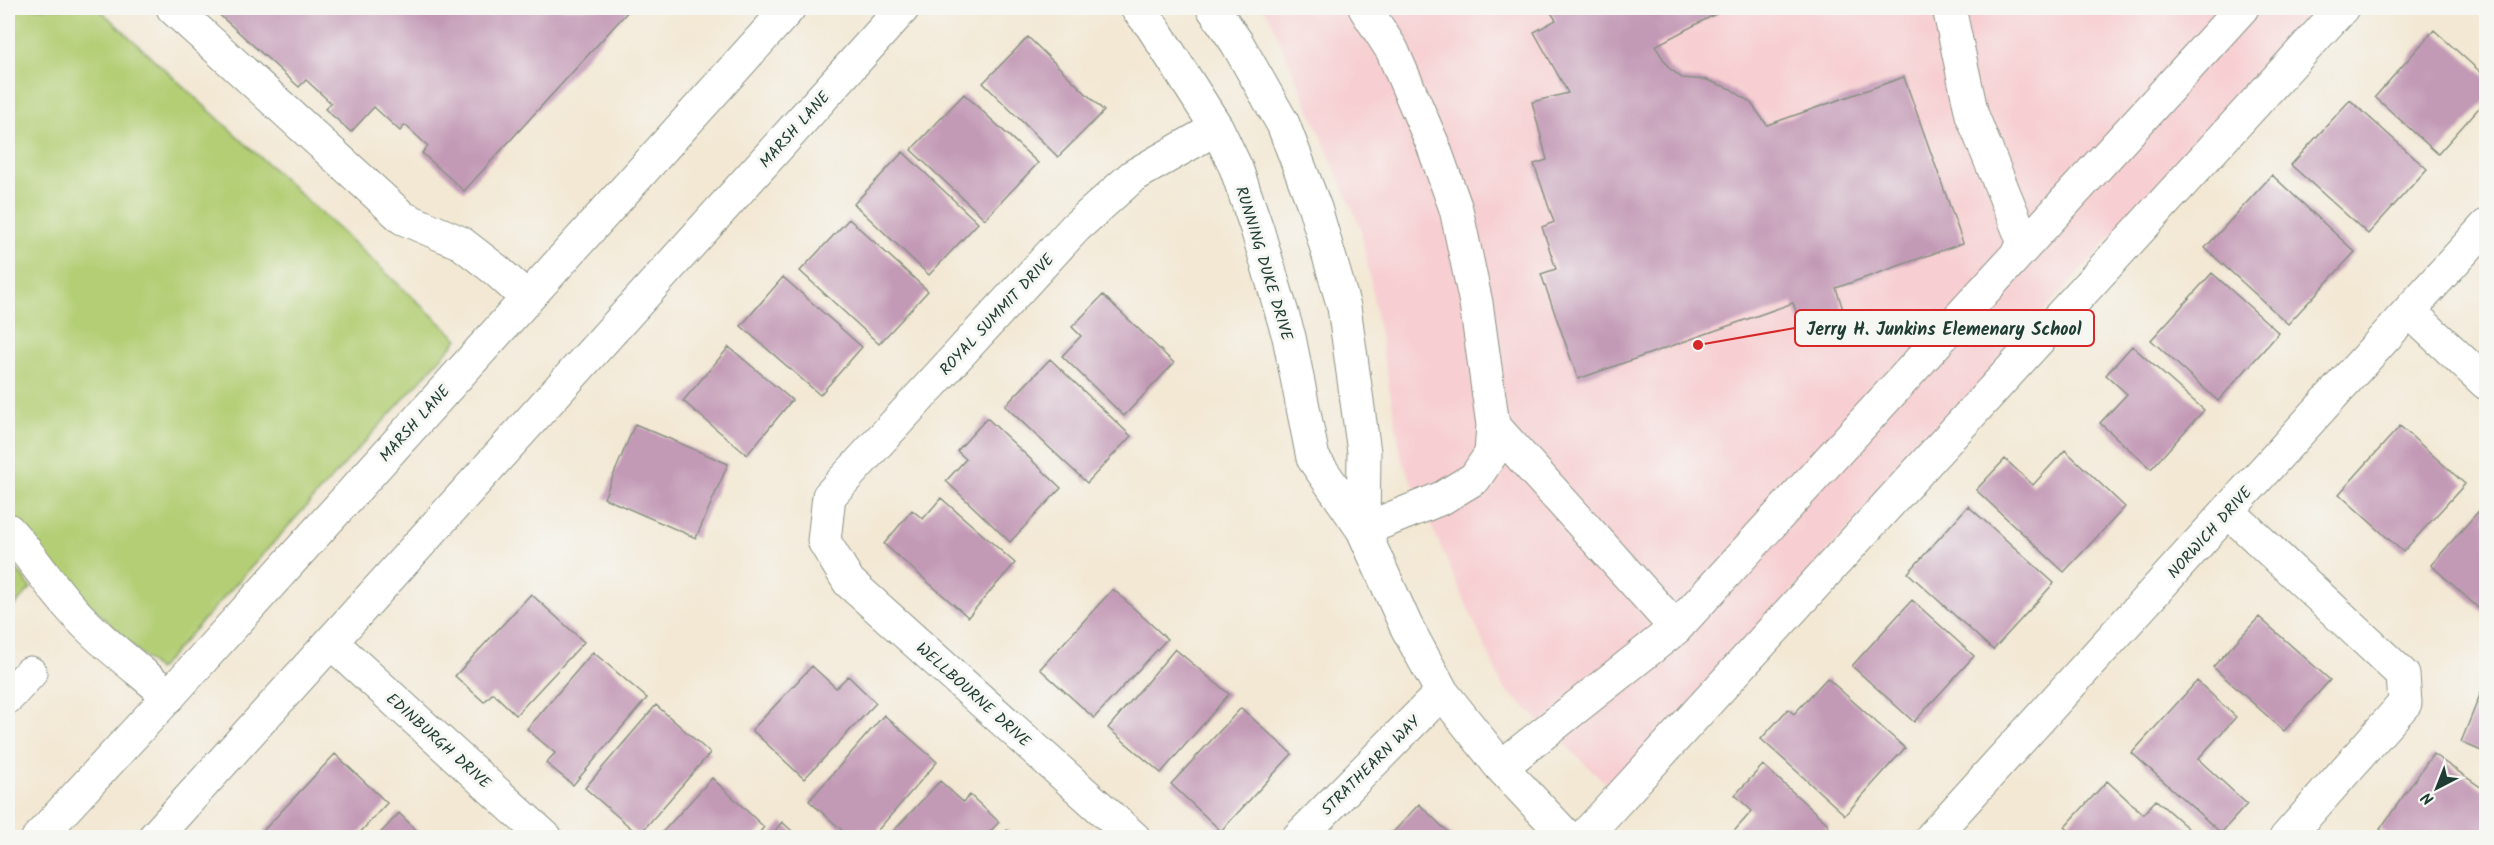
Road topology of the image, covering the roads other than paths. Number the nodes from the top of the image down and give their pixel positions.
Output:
1 (172, 8) edge
2 (789, 8) edge
3 (903, 8) edge
4 (1137, 8) edge
5 (1213, 8) edge
6 (1365, 8) edge
7 (1949, 8) edge
8 (2242, 8) edge
9 (2342, 8) edge
10 (1217, 128) junction
11 (2487, 226) edge
12 (2025, 245) junction
13 (527, 298) junction
14 (2409, 311) junction
15 (2487, 382) edge
16 (1492, 425) junction
17 (2228, 511) junction
18 (8, 530) edge
19 (1363, 530) junction
20 (824, 540) joint
21 (1676, 628) junction
22 (332, 643) junction
23 (30, 673) dead end
24 (1442, 692) junction
25 (170, 696) junction
26 (8, 697) edge
27 (1501, 767) junction
28 (38, 837) edge
29 (154, 837) edge
30 (546, 837) edge
31 (1134, 837) edge
32 (1298, 837) edge
33 (1568, 837) edge
34 (1583, 837) edge
35 (1931, 837) edge
36 (2286, 837) edge

1 - 13 street
2 - 13 street, MARSH LANE
3 - 22 street, MARSH LANE
4 - 10 street, RUNNING DUKE DRIVE
5 - 19 street, RUNNING DUKE DRIVE
6 - 16 street
7 - 12 street
8 - 12 street
9 - 34 street
10 - 19 street, RUNNING DUKE DRIVE
10 - 20 street, ROYAL SUMMIT DRIVE
11 - 14 street, NORWICH DRIVE
12 - 21 street
13 - 25 street, MARSH LANE
14 - 15 street
14 - 17 street, NORWICH DRIVE
16 - 19 street
16 - 21 street
17 - 35 street, NORWICH DRIVE
17 - 36 street
18 - 25 street
19 - 24 street, RUNNING DUKE DRIVE
20 - 31 street, WELLBOURNE DRIVE
21 - 27 street
22 - 29 street, MARSH LANE
22 - 30 street, EDINBURGH DRIVE
23 - 26 street
24 - 27 street, RUNNING DUKE DRIVE
24 - 32 street, STRATHEARN WAY
25 - 28 street, MARSH LANE
27 - 33 street, RUNNING DUKE DRIVE

